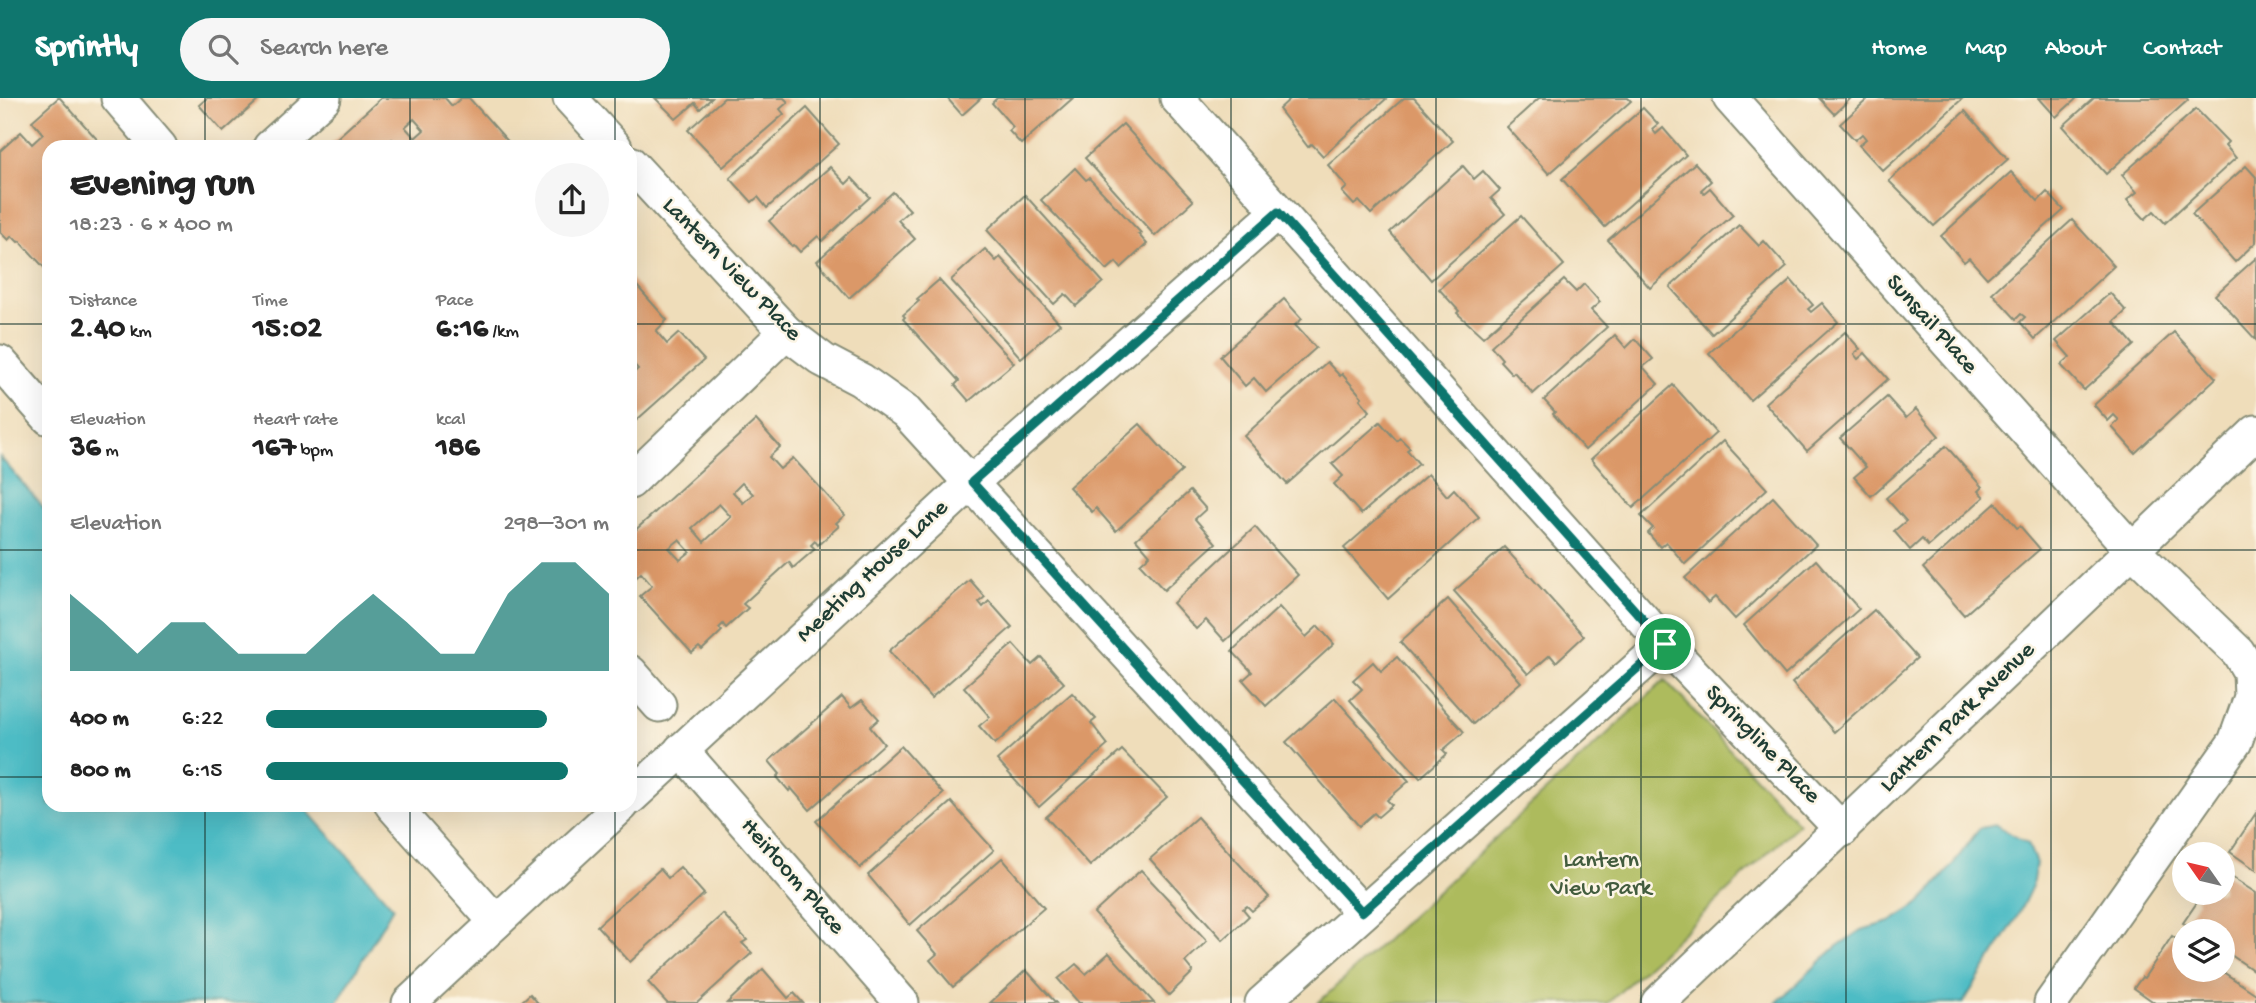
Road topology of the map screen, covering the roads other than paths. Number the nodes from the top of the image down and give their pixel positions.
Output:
1 (118, 98) edge
2 (324, 98) edge
3 (570, 98) edge
4 (1177, 98) edge
5 (1730, 98) edge
6 (154, 140) edge
7 (278, 140) edge
8 (609, 140) edge
9 (637, 171) edge
10 (1278, 212) junction
11 (786, 332) junction
12 (0, 362) edge
13 (42, 410) edge
14 (2256, 432) edge
15 (637, 475) edge
16 (972, 482) junction
17 (2133, 551) junction
18 (1665, 644) junction
19 (637, 680) edge
20 (659, 705) dead end
21 (681, 750) junction
22 (637, 791) edge
23 (398, 812) edge
24 (614, 812) edge
25 (1842, 830) junction
26 (1362, 912) junction
27 (496, 922) junction
28 (409, 1003) edge
29 (902, 1003) edge
30 (1262, 1003) edge
31 (1658, 1003) edge
32 (2051, 1003) edge

1 - 6 street
2 - 7 street
3 - 8 street
4 - 10 street, Springline Place
5 - 17 street, Sunsail Place
9 - 11 street, Lantern View Place
10 - 16 street, Meeting House Lane
10 - 18 street, Springline Place
11 - 15 street
11 - 16 street, Lantern View Place
12 - 13 street
14 - 17 street, Lantern Park Avenue
16 - 21 street, Meeting House Lane
16 - 26 street, Lantern View Place
17 - 25 street, Lantern Park Avenue
17 - 32 street
18 - 25 street, Springline Place
18 - 26 street
19 - 20 street
21 - 22 street, Meeting House Lane
21 - 29 street, Heirloom Place
23 - 27 street
24 - 27 street
25 - 31 street, Lantern Park Avenue
26 - 30 street
27 - 28 street

